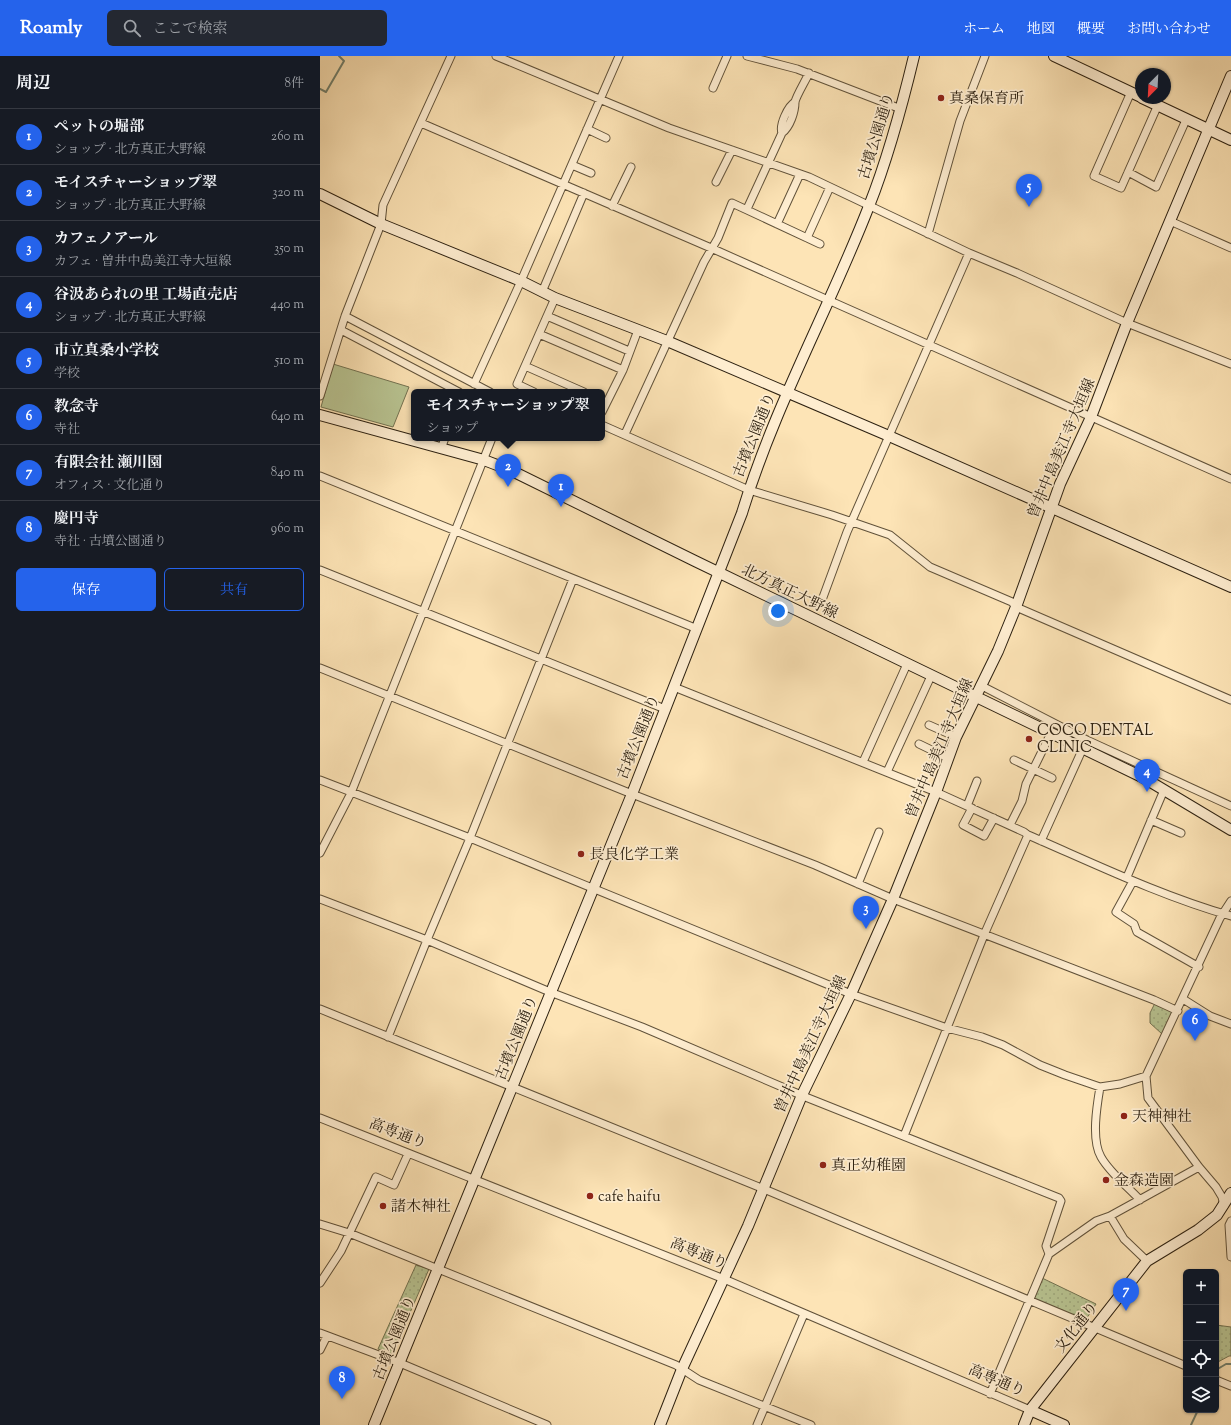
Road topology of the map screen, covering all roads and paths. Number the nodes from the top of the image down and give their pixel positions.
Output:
1 (451, 56) edge
2 (496, 56) edge
3 (619, 56) edge
4 (727, 56) edge
5 (747, 56) edge
6 (914, 56) edge
7 (985, 56) edge
8 (1054, 56) edge
9 (809, 74) junction
10 (1231, 76) edge
11 (713, 88) dead end
12 (1131, 92) junction
13 (1135, 94) edge
14 (600, 101) junction
15 (1153, 104) edge
16 (1157, 106) junction
17 (901, 109) junction
18 (1186, 120) junction
19 (421, 123) junction
20 (587, 130) junction
21 (1209, 131) junction
22 (606, 138) dead end
23 (1231, 140) edge
24 (732, 150) junction
25 (769, 162) junction
26 (572, 165) junction
27 (631, 167) dead end
28 (1128, 172) junction
29 (591, 173) dead end
30 (800, 174) junction
31 (716, 182) dead end
32 (564, 184) junction
33 (830, 187) junction
34 (584, 193) junction
35 (320, 194) edge
36 (612, 206) junction
37 (869, 206) junction
38 (747, 209) junction
39 (1170, 221) junction
40 (381, 224) junction
41 (777, 224) junction
42 (928, 234) junction
43 (807, 238) junction
44 (820, 244) dead end
45 (711, 248) junction
46 (1231, 248) edge
47 (969, 253) junction
48 (521, 281) junction
49 (542, 292) junction
50 (555, 298) junction
51 (828, 301) junction
52 (345, 316) junction
53 (547, 316) junction
54 (1127, 323) junction
55 (341, 330) junction
56 (638, 330) junction
57 (539, 334) junction
58 (667, 341) junction
59 (929, 345) junction
60 (629, 351) junction
61 (1231, 364) edge
62 (525, 366) junction
63 (623, 370) junction
64 (474, 384) junction
65 (453, 389) edge
66 (484, 389) edge
67 (528, 389) edge
68 (577, 389) edge
69 (787, 393) junction
70 (320, 396) edge
71 (605, 401) edge
72 (320, 415) edge
73 (1091, 417) junction
74 (605, 426) edge
75 (626, 434) junction
76 (889, 436) junction
77 (411, 441) edge
78 (413, 441) edge
79 (445, 441) edge
80 (491, 441) edge
81 (441, 449) junction
82 (484, 460) junction
83 (320, 476) edge
84 (1231, 479) edge
85 (749, 490) junction
86 (1050, 509) junction
87 (852, 521) junction
88 (455, 530) junction
89 (320, 570) edge
90 (717, 572) junction
91 (573, 579) junction
92 (1231, 587) edge
93 (822, 600) dead end
94 (1016, 607) junction
95 (423, 612) junction
96 (695, 628) junction
97 (541, 660) junction
98 (907, 664) junction
99 (320, 668) edge
100 (931, 676) junction
101 (980, 685) junction
102 (674, 687) junction
103 (389, 696) junction
104 (974, 697) junction
105 (1231, 700) edge
106 (665, 709) junction
107 (929, 725) dead end
108 (1051, 733) junction
109 (956, 737) junction
110 (507, 743) junction
111 (919, 744) dead end
112 (1083, 748) junction
113 (948, 758) junction
114 (1014, 760) dead end
115 (863, 762) junction
116 (1034, 769) junction
117 (887, 772) junction
118 (1052, 778) dead end
119 (320, 780) edge
120 (977, 781) dead end
121 (1164, 790) junction
122 (936, 792) junction
123 (351, 793) junction
124 (632, 794) junction
125 (1231, 806) edge
126 (969, 807) junction
127 (994, 818) junction
128 (1151, 820) junction
129 (1010, 825) junction
130 (1231, 830) edge
131 (879, 832) dead end
132 (1181, 833) dead end
133 (1028, 835) junction
134 (470, 838) junction
135 (1040, 841) junction
136 (320, 853) edge
137 (1130, 879) junction
138 (858, 884) junction
139 (592, 889) junction
140 (320, 899) edge
141 (893, 899) junction
142 (1231, 901) edge
143 (1223, 914) junction
144 (1231, 916) edge
145 (984, 935) junction
146 (427, 940) junction
147 (1198, 967) junction
148 (550, 992) junction
149 (851, 994) junction
150 (1183, 999) junction
151 (320, 1009) edge
152 (1178, 1011) junction
153 (1231, 1024) edge
154 (947, 1028) junction
155 (388, 1037) junction
156 (1146, 1076) junction
157 (512, 1087) junction
158 (1100, 1087) junction
159 (802, 1095) junction
160 (320, 1118) edge
161 (904, 1136) junction
162 (408, 1154) junction
163 (1199, 1167) junction
164 (474, 1178) junction
165 (764, 1189) junction
166 (1231, 1193) edge
167 (1140, 1200) junction
168 (1224, 1206) junction
169 (1110, 1216) junction
170 (1231, 1220) edge
171 (320, 1224) edge
172 (349, 1233) junction
173 (1049, 1254) junction
174 (1231, 1257) edge
175 (1147, 1261) junction
176 (438, 1268) junction
177 (724, 1279) junction
178 (320, 1282) edge
179 (1030, 1300) junction
180 (804, 1314) junction
181 (1094, 1327) junction
182 (323, 1334) edge
183 (320, 1350) edge
184 (400, 1363) junction
185 (1183, 1365) edge
186 (682, 1370) junction
187 (1219, 1381) edge
188 (1231, 1386) edge
189 (990, 1394) junction
190 (765, 1406) junction
191 (1030, 1410) junction
192 (374, 1425) edge
193 (547, 1425) edge
194 (660, 1425) edge
195 (757, 1425) edge
196 (811, 1425) edge
197 (1024, 1425) edge
198 (1064, 1425) edge

1 - 19 street
2 - 14 street
3 - 14 street
4 - 11 street
5 - 9 street
6 - 17 street, 古墳公園通り
7 - 42 street
8 - 12 street
9 - 17 street
9 - 25 street
10 - 21 street, 曽井中島美江寺大垣線
12 - 13 street
12 - 28 street
14 - 20 street
14 - 24 street
15 - 16 street
16 - 18 street
16 - 28 street
17 - 37 street, 古墳公園通り
18 - 21 street
18 - 28 street
19 - 32 street
19 - 40 street
20 - 22 street
20 - 26 street
21 - 23 street
21 - 39 street, 曽井中島美江寺大垣線
24 - 25 street
24 - 31 street
25 - 30 street
25 - 38 street
26 - 29 street
26 - 32 street
27 - 36 street
30 - 33 street
30 - 41 street
32 - 34 street
32 - 48 street
33 - 37 street
33 - 43 street
34 - 36 street
34 - 49 street
35 - 40 street
36 - 45 street
37 - 42 street
37 - 51 street, 古墳公園通り
38 - 41 street
38 - 45 street
39 - 46 street
39 - 54 street, 曽井中島美江寺大垣線
40 - 48 street
40 - 52 street
41 - 43 street
42 - 47 street
43 - 44 street
45 - 51 street
45 - 58 street
47 - 54 street
47 - 59 street
48 - 49 street
48 - 64 street
49 - 50 street
50 - 53 street
50 - 56 street
51 - 59 street
51 - 69 street, 古墳公園通り
52 - 55 street
52 - 64 street
53 - 57 street
53 - 60 street
54 - 61 street
54 - 73 street, 曽井中島美江寺大垣線
55 - 65 street
55 - 70 street
56 - 58 street
56 - 60 street
57 - 62 street
57 - 63 street
58 - 69 street
58 - 75 street
59 - 73 street
59 - 76 street
60 - 63 street
62 - 67 street
62 - 68 street
63 - 71 street
64 - 66 street
69 - 76 street
69 - 85 street, 古墳公園通り
72 - 77 street, 北方真正大野線
73 - 84 street
73 - 86 street, 曽井中島美江寺大垣線
74 - 75 street
75 - 85 street
76 - 86 street
76 - 87 street
78 - 81 street, 北方真正大野線
79 - 81 street
80 - 82 street
81 - 82 street, 北方真正大野線
82 - 88 street
82 - 90 street, 北方真正大野線
83 - 88 street
85 - 87 street
85 - 90 street, 古墳公園通り
86 - 92 street
86 - 94 street, 曽井中島美江寺大垣線
87 - 93 street
87 - 94 street
88 - 91 street
88 - 95 street
89 - 95 street
90 - 96 street, 古墳公園通り
90 - 98 street, 北方真正大野線
91 - 96 street
91 - 97 street
94 - 101 street, 曽井中島美江寺大垣線
94 - 105 street
95 - 97 street
95 - 103 street
96 - 102 street, 古墳公園通り
97 - 106 street
97 - 110 street
98 - 100 street, 北方真正大野線
98 - 115 street
99 - 103 street
100 - 104 street, 北方真正大野線
100 - 117 street
101 - 104 street, 曽井中島美江寺大垣線
101 - 125 street
102 - 106 street, 古墳公園通り
102 - 115 street
103 - 110 street
103 - 123 street
104 - 108 street, 北方真正大野線
104 - 109 street, 曽井中島美江寺大垣線
106 - 124 street, 古墳公園通り
107 - 109 street
108 - 112 street, 北方真正大野線
108 - 116 street
109 - 113 street, 曽井中島美江寺大垣線
110 - 124 street
110 - 134 street
111 - 113 street
112 - 121 street, 北方真正大野線
112 - 135 street
113 - 122 street, 曽井中島美江寺大垣線
114 - 116 street
115 - 117 street
116 - 118 street
116 - 129 street
117 - 122 street
119 - 123 street
120 - 126 street
121 - 128 street
121 - 130 street, 北方真正大野線
122 - 126 street
122 - 141 street, 曽井中島美江寺大垣線
123 - 134 street
123 - 136 street
124 - 138 street
124 - 139 street, 古墳公園通り
126 - 127 street
126 - 127 street
127 - 129 street
128 - 132 street
128 - 137 street
129 - 133 street
131 - 138 street
133 - 135 street
133 - 145 street
134 - 139 street
134 - 146 street
135 - 137 street
137 - 143 street
137 - 147 street
138 - 141 street
139 - 148 street, 古墳公園通り
139 - 149 street
140 - 146 street
141 - 145 street
141 - 149 street, 曽井中島美江寺大垣線
142 - 143 street
143 - 144 street
143 - 147 street
145 - 152 street
145 - 154 street
146 - 148 street
146 - 155 street
147 - 150 street
148 - 157 street, 古墳公園通り
148 - 159 street
149 - 154 street
149 - 159 street, 曽井中島美江寺大垣線
150 - 152 street
150 - 153 street
151 - 155 street
152 - 156 street
154 - 158 street
154 - 161 street
155 - 157 street
156 - 158 street
156 - 163 street
157 - 164 street, 古墳公園通り
157 - 165 street
158 - 167 street
159 - 161 street
159 - 165 street, 曽井中島美江寺大垣線
160 - 162 street, 高専通り
161 - 173 street
162 - 164 street, 高専通り
162 - 172 street
163 - 167 street
163 - 168 street
164 - 176 street, 古墳公園通り
164 - 177 street, 高専通り
165 - 177 street, 曽井中島美江寺大垣線
165 - 179 street
166 - 168 street, 文化通り
167 - 169 street
168 - 175 street, 文化通り
169 - 173 street
169 - 175 street
170 - 174 street
171 - 172 street
172 - 176 street
172 - 178 street
173 - 179 street
175 - 181 street, 文化通り
176 - 184 street, 古墳公園通り
176 - 186 street
177 - 180 street, 高専通り
177 - 186 street, 曽井中島美江寺大垣線
179 - 181 street
179 - 189 street
180 - 189 street, 高専通り
180 - 190 street
181 - 185 street
181 - 191 street, 文化通り
182 - 183 street
182 - 184 street
184 - 192 street, 古墳公園通り
184 - 193 street
186 - 190 street
186 - 194 street, 曽井中島美江寺大垣線
187 - 188 street
189 - 191 street, 高専通り
190 - 195 street
190 - 196 street
191 - 197 street, 文化通り
191 - 198 street, 高専通り

